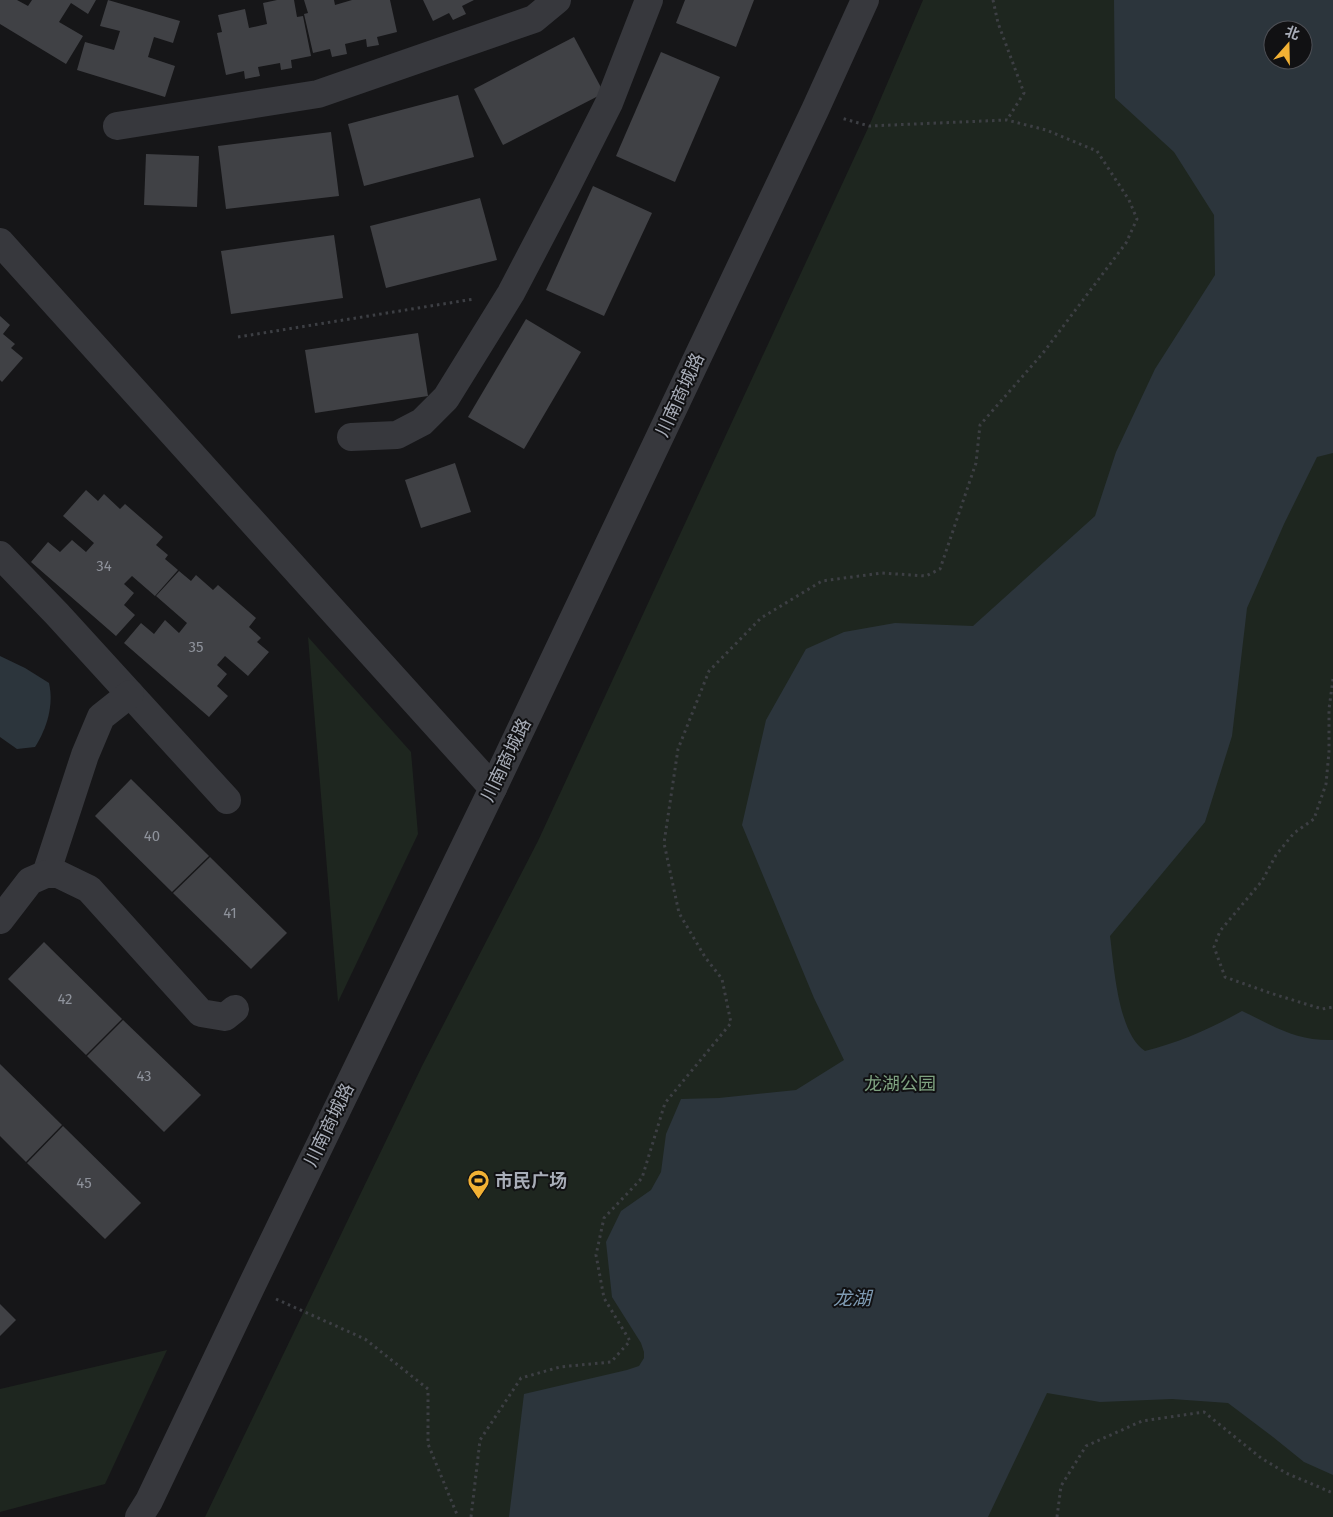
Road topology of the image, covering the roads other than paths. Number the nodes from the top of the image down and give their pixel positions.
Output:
1 (557, 0) edge
2 (649, 0) edge
3 (866, 0) edge
4 (117, 126) dead end
5 (0, 242) edge
6 (351, 437) dead end
7 (0, 555) edge
8 (130, 694) junction
9 (493, 788) junction
10 (227, 800) dead end
11 (46, 874) junction
12 (0, 920) edge
13 (236, 1009) dead end
14 (139, 1517) edge

1 - 4 street
2 - 6 street
3 - 9 street, 川南商城路
5 - 9 street
7 - 8 street
8 - 10 street
8 - 11 street
9 - 14 street, 川南商城路
11 - 12 street
11 - 13 street

